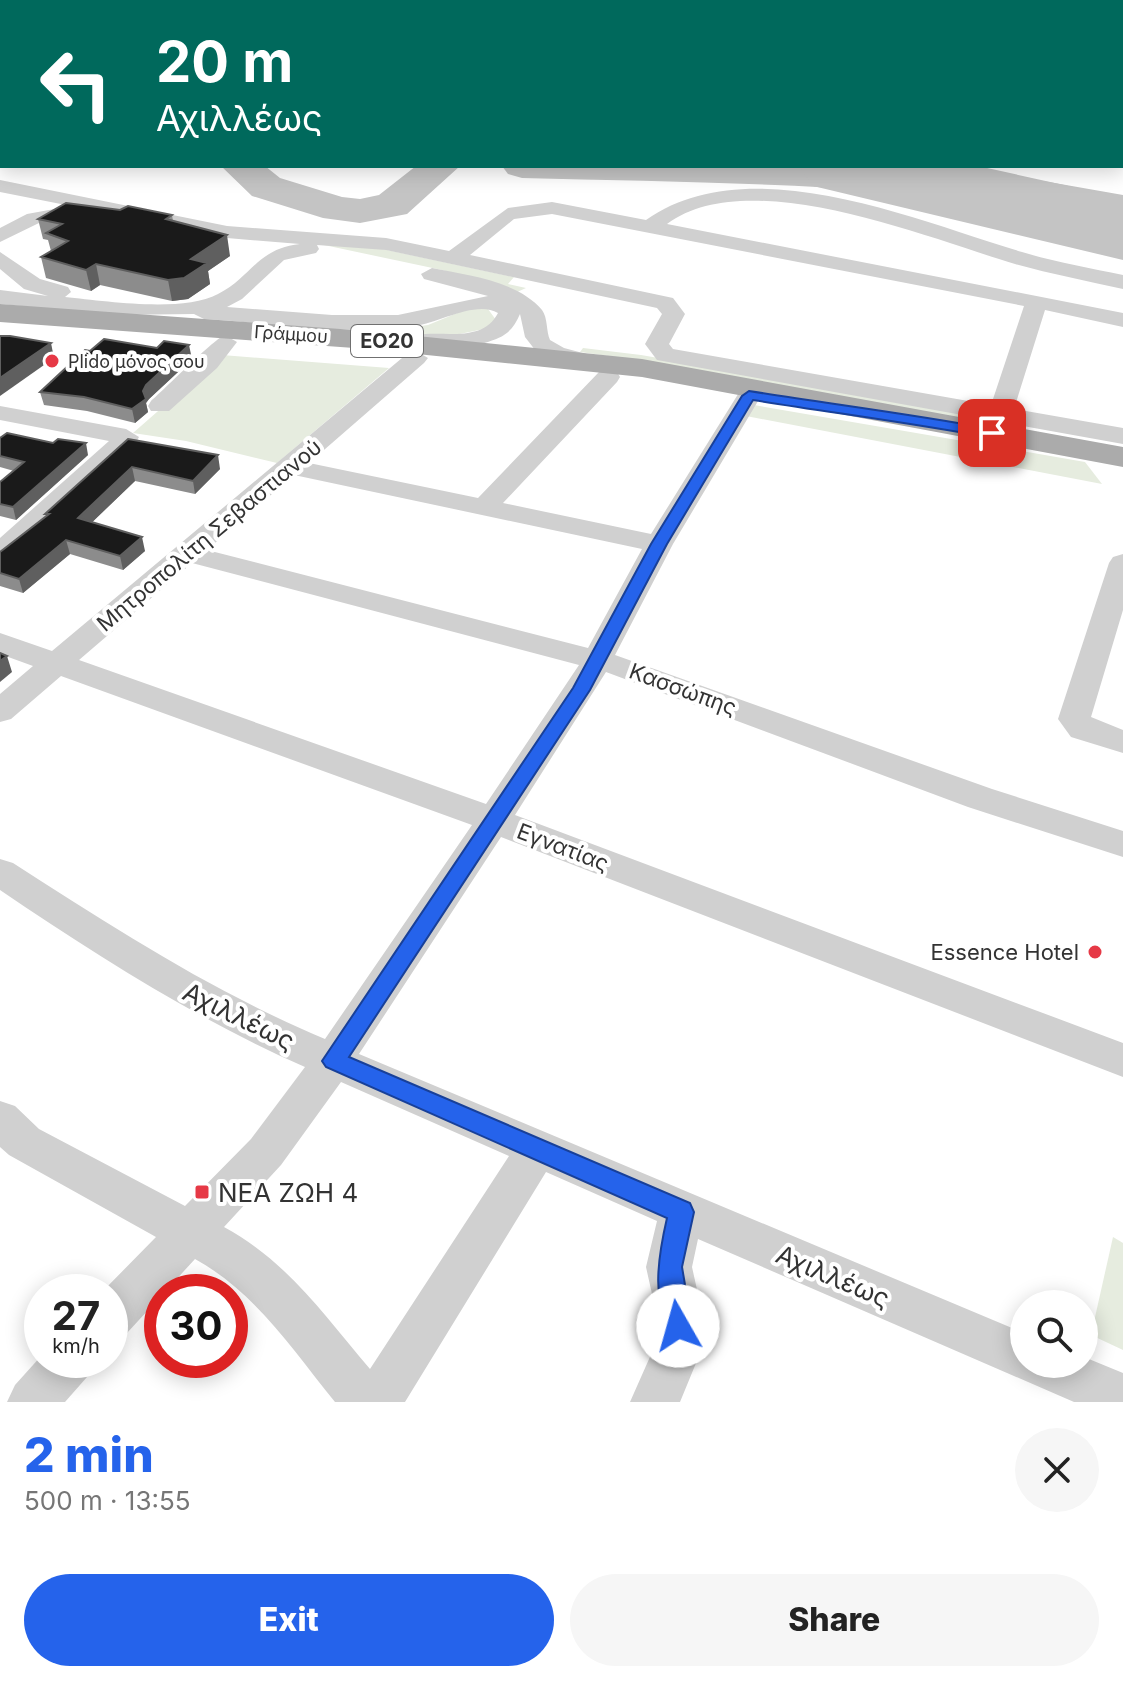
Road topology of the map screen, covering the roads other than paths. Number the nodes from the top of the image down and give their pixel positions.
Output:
1 (51, 172) dead end
2 (5, 196) edge
3 (93, 205) junction
4 (649, 227) junction
5 (0, 236) edge
6 (269, 237) junction
7 (453, 258) junction
8 (10, 270) edge
9 (566, 281) junction
10 (1123, 282) edge
11 (469, 283) junction
12 (0, 296) edge
13 (1037, 302) junction
14 (192, 304) junction
15 (113, 305) junction
16 (241, 306) junction
17 (462, 306) junction
18 (516, 309) junction
19 (0, 313) edge
20 (1123, 320) edge
21 (0, 323) edge
22 (225, 342) junction
23 (410, 350) junction
24 (597, 369) junction
25 (760, 392) junction
26 (160, 406) dead end
27 (0, 413) edge
28 (1000, 414) junction
29 (1123, 436) edge
30 (1123, 457) edge
31 (291, 467) junction
32 (484, 507) junction
33 (659, 544) junction
34 (0, 553) edge
35 (186, 553) junction
36 (1123, 563) edge
37 (1114, 621) edge
38 (0, 643) edge
39 (599, 660) junction
40 (59, 661) junction
41 (0, 711) edge
42 (1123, 742) edge
43 (496, 821) junction
44 (1123, 844) edge
45 (0, 872) edge
46 (1123, 1060) edge
47 (334, 1061) junction
48 (0, 1119) edge
49 (537, 1149) junction
50 (681, 1212) junction
51 (192, 1231) junction
52 (128, 1298) edge
53 (1010, 1351) edge
54 (54, 1378) edge
55 (1075, 1378) edge
56 (1123, 1398) edge
57 (32, 1402) edge
58 (366, 1402) edge
59 (377, 1402) edge
60 (655, 1402) edge

1 - 2 street
2 - 3 street
3 - 5 street
3 - 6 street
4 - 7 street
4 - 10 street
4 - 13 street
6 - 7 street
6 - 14 street
7 - 9 street
8 - 12 street
8 - 15 street
9 - 18 street
9 - 28 street
11 - 16 street
11 - 17 street
11 - 18 street
12 - 15 street
13 - 20 street
13 - 28 street
14 - 15 street
14 - 16 street
16 - 17 street
17 - 18 street
18 - 23 street
18 - 24 street
19 - 23 main road, Γράμμου / ΕΟ20
21 - 22 main road, Γράμμου / ΕΟ20
22 - 23 main road, Γράμμου / ΕΟ20
22 - 26 street
23 - 24 main road, Γράμμου / ΕΟ20
23 - 31 street, Μητροπολίτη Σεβαστιανού
24 - 25 main road, ΕΟ20
24 - 32 street
25 - 30 main road, ΕΟ20
25 - 33 street
27 - 34 street
28 - 29 street
31 - 32 street
31 - 35 street, Μητροπολίτη Σεβαστιανού
32 - 33 street
33 - 39 street
35 - 39 street, Κασσώπης
35 - 40 street, Μητροπολίτη Σεβαστιανού
36 - 37 street
37 - 42 street
38 - 40 street, Εγνατίας
39 - 43 street
39 - 44 street, Κασσώπης
40 - 41 street, Μητροπολίτη Σεβαστιανού
40 - 43 street, Εγνατίας
43 - 46 street, Εγνατίας
43 - 47 street
45 - 47 street, Αχιλλέως
47 - 49 street, Αχιλλέως
47 - 51 street
48 - 51 street
49 - 50 street, Αχιλλέως
49 - 59 street
50 - 53 street, Αχιλλέως
50 - 60 street
51 - 52 street
51 - 58 street
54 - 57 street
55 - 56 street

